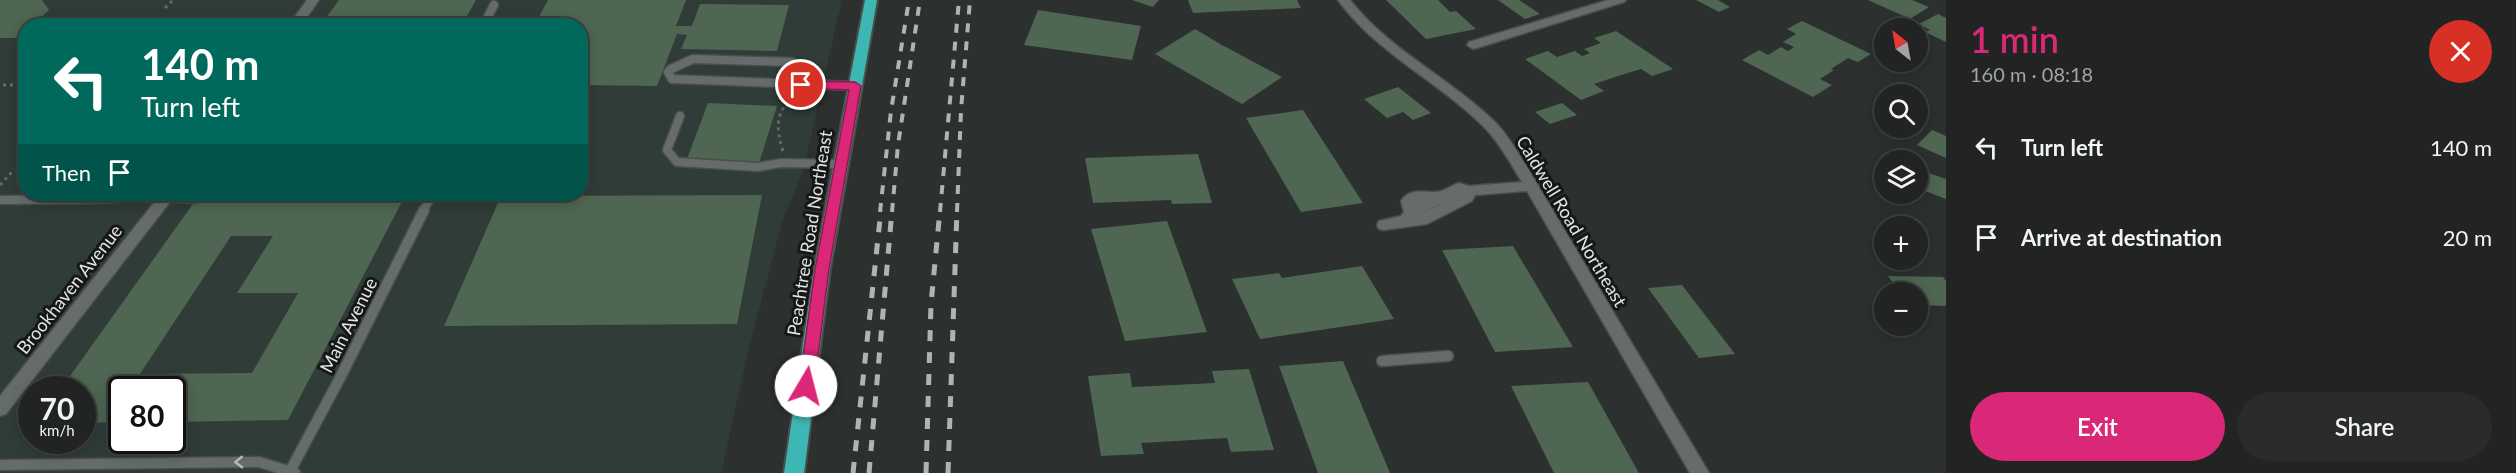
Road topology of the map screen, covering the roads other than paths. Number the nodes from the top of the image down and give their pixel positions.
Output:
1 (313, 0) edge
2 (871, 0) edge
3 (1344, 0) edge
4 (1620, 0) edge
5 (494, 5) dead end
6 (300, 18) edge
7 (487, 18) edge
8 (1473, 45) dead end
9 (801, 85) junction
10 (855, 86) junction
11 (680, 116) dead end
12 (840, 164) junction
13 (1531, 186) junction
14 (0, 200) edge
15 (18, 200) edge
16 (163, 201) edge
17 (428, 201) edge
18 (1446, 202) junction
19 (1408, 216) junction
20 (1384, 225) dead end
21 (1448, 356) dead end
22 (1382, 362) dead end
23 (0, 409) edge
24 (0, 465) edge
25 (292, 472) edge
26 (794, 473) edge
27 (1700, 473) edge

1 - 6 street
2 - 10 highway, Peachtree Road Northeast
3 - 13 street, Caldwell Road Northeast
4 - 8 street
5 - 7 lane
9 - 9 lane
9 - 10 lane
10 - 12 highway, Peachtree Road Northeast
11 - 12 lane
12 - 26 highway, Peachtree Road Northeast
13 - 18 street
13 - 27 street, Caldwell Road Northeast
14 - 15 lane
16 - 23 street, Brookhaven Avenue
17 - 25 lane, Main Avenue
18 - 19 street
18 - 19 street
19 - 20 street
21 - 22 lane
25 -> 24 lane

